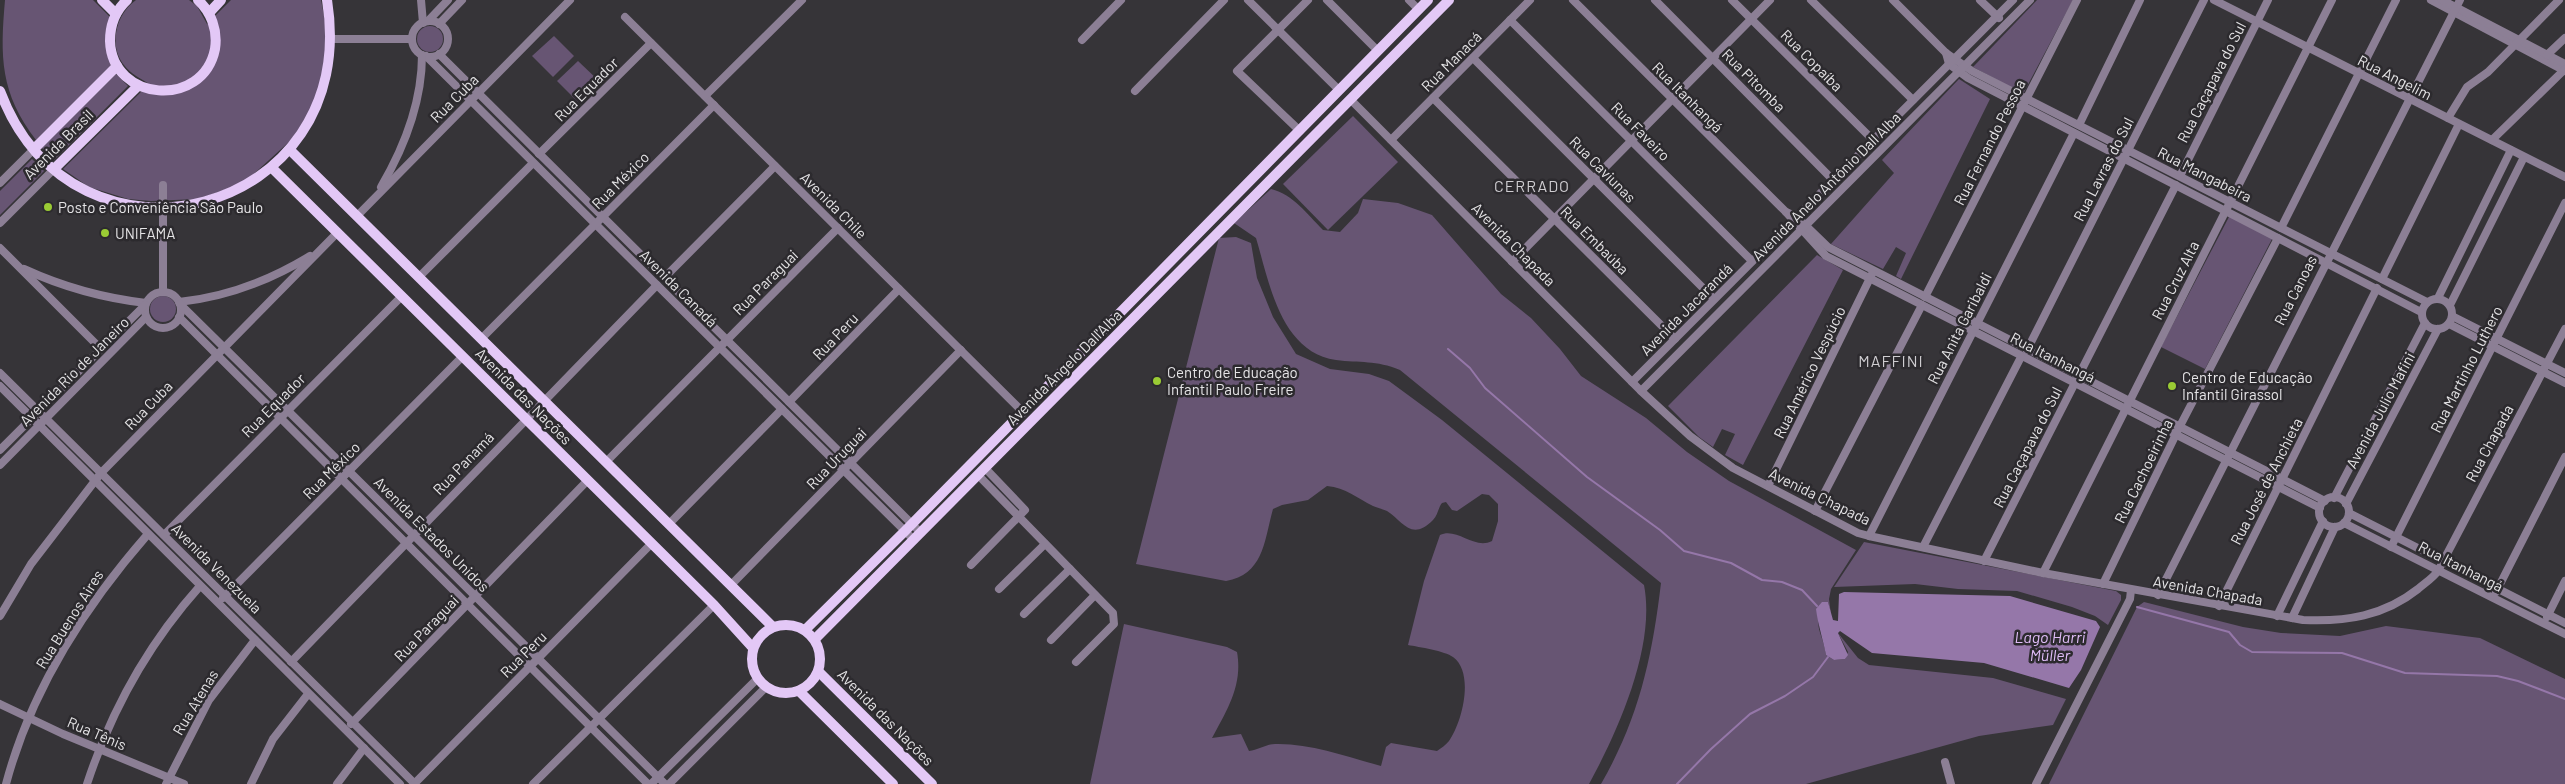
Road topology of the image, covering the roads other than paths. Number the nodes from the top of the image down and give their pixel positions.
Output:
1 (102, 0) edge
2 (127, 0) edge
3 (198, 0) edge
4 (221, 0) edge
5 (327, 0) edge
6 (422, 0) edge
7 (448, 0) edge
8 (462, 0) edge
9 (570, 0) edge
10 (802, 0) edge
11 (1121, 0) edge
12 (1224, 0) edge
13 (1248, 0) edge
14 (1308, 0) edge
15 (1327, 0) edge
16 (1409, 0) edge
17 (1428, 0) edge
18 (1449, 0) edge
19 (1530, 0) edge
20 (1573, 0) edge
21 (1655, 0) edge
22 (1732, 0) edge
23 (1770, 0) edge
24 (1811, 0) edge
25 (1893, 0) edge
26 (1980, 0) edge
27 (2013, 0) edge
28 (2030, 0) edge
29 (2077, 0) edge
30 (2140, 0) edge
31 (2204, 0) edge
32 (2214, 0) edge
33 (2268, 0) edge
34 (2332, 0) edge
35 (2396, 0) edge
36 (2431, 0) edge
37 (2442, 0) edge
38 (2558, 0) edge
39 (2456, 6) edge
40 (1419, 10) junction
41 (208, 13) junction
42 (116, 14) junction
43 (1997, 16) junction
44 (625, 17) dead end
45 (1752, 19) junction
46 (1510, 20) junction
47 (426, 22) junction
48 (2257, 22) junction
49 (439, 24) junction
50 (2005, 25) junction
51 (1278, 30) junction
52 (2565, 38) edge
53 (331, 39) junction
54 (412, 39) junction
55 (1082, 40) dead end
56 (2518, 42) junction
57 (651, 43) junction
58 (2308, 49) junction
59 (1378, 50) junction
60 (439, 54) junction
61 (424, 55) junction
62 (2547, 55) junction
63 (1473, 58) junction
64 (1713, 58) junction
65 (1952, 61) junction
66 (117, 66) junction
67 (2565, 68) edge
68 (1968, 71) junction
69 (1958, 72) junction
70 (2358, 74) junction
71 (138, 86) junction
72 (1339, 90) junction
73 (0, 91) edge
74 (1135, 91) dead end
75 (478, 93) junction
76 (705, 96) junction
77 (1433, 98) junction
78 (1350, 99) junction
79 (2027, 99) junction
80 (2408, 99) junction
81 (471, 100) junction
82 (1672, 100) junction
83 (1913, 100) junction
84 (714, 105) junction
85 (2023, 107) junction
86 (2448, 118) junction
87 (2459, 124) junction
88 (2079, 125) junction
89 (1302, 128) junction
90 (2074, 133) junction
91 (1391, 140) junction
92 (1631, 140) junction
93 (1873, 140) junction
94 (2492, 140) junction
95 (34, 150) junction
96 (290, 150) junction
97 (2511, 150) junction
98 (2128, 151) junction
99 (540, 154) junction
100 (2524, 157) junction
101 (2123, 159) junction
102 (533, 162) junction
103 (775, 166) junction
104 (272, 168) junction
105 (54, 169) junction
106 (2564, 175) edge
107 (2180, 176) junction
108 (1594, 179) junction
109 (1833, 180) junction
110 (0, 182) edge
111 (163, 185) dead end
112 (2176, 185) junction
113 (375, 197) junction
114 (2230, 202) junction
115 (2565, 203) edge
116 (162, 208) junction
117 (2226, 211) junction
118 (357, 216) junction
119 (603, 217) junction
120 (1554, 219) junction
121 (1794, 219) junction
122 (0, 223) edge
123 (596, 224) junction
124 (838, 228) junction
125 (1803, 228) junction
126 (2281, 228) junction
127 (338, 232) junction
128 (2278, 238) junction
129 (0, 248) edge
130 (320, 250) junction
131 (2330, 253) junction
132 (1752, 261) junction
133 (1512, 262) junction
134 (2325, 262) junction
135 (18, 266) junction
136 (1872, 274) junction
137 (419, 277) junction
138 (664, 278) junction
139 (2382, 279) junction
140 (657, 285) junction
141 (2377, 288) junction
142 (900, 290) junction
143 (163, 292) junction
144 (402, 296) junction
145 (2438, 298) junction
146 (1714, 299) junction
147 (1924, 301) junction
148 (2426, 302) junction
149 (180, 303) junction
150 (145, 304) junction
151 (2450, 306) junction
152 (2421, 312) junction
153 (2452, 316) junction
154 (179, 317) junction
155 (146, 318) junction
156 (1977, 323) junction
157 (2424, 323) junction
158 (2449, 324) junction
159 (2438, 329) junction
160 (2565, 329) edge
161 (1973, 331) junction
162 (481, 338) junction
163 (1675, 338) junction
164 (2496, 338) junction
165 (727, 340) junction
166 (1668, 345) junction
167 (2492, 346) junction
168 (100, 348) junction
169 (224, 348) junction
170 (720, 348) junction
171 (961, 350) junction
172 (2027, 350) junction
173 (1679, 352) junction
174 (217, 354) junction
175 (463, 356) junction
176 (2021, 357) junction
177 (2547, 364) junction
178 (2542, 372) junction
179 (0, 373) edge
180 (2565, 373) edge
181 (2078, 375) junction
182 (1632, 382) junction
183 (2074, 383) junction
184 (2565, 383) edge
185 (0, 386) edge
186 (1641, 391) junction
187 (544, 400) junction
188 (2130, 401) junction
189 (789, 402) junction
190 (782, 409) junction
191 (2126, 409) junction
192 (287, 410) junction
193 (39, 411) junction
194 (1023, 412) junction
195 (280, 417) junction
196 (32, 418) junction
197 (46, 418) junction
198 (525, 418) junction
199 (39, 425) junction
200 (2180, 426) junction
201 (2176, 434) junction
202 (0, 450) edge
203 (2230, 451) junction
204 (2565, 457) edge
205 (2225, 460) junction
206 (606, 462) junction
207 (850, 463) junction
208 (0, 465) edge
209 (843, 470) junction
210 (349, 472) junction
211 (981, 472) junction
212 (101, 473) junction
213 (341, 478) junction
214 (2283, 478) junction
215 (588, 480) junction
216 (94, 481) junction
217 (1768, 486) junction
218 (2279, 486) junction
219 (2334, 498) junction
220 (2323, 504) junction
221 (2346, 504) junction
222 (1815, 511) junction
223 (1022, 513) junction
224 (2349, 513) junction
225 (2323, 521) junction
226 (2344, 523) junction
227 (669, 524) junction
228 (2335, 527) junction
229 (908, 528) junction
230 (148, 534) junction
231 (164, 535) junction
232 (414, 536) junction
233 (917, 536) junction
234 (1869, 536) junction
235 (2396, 537) junction
236 (406, 543) junction
237 (652, 543) junction
238 (1045, 544) junction
239 (2391, 546) junction
240 (1923, 547) junction
241 (1984, 561) junction
242 (2443, 561) junction
243 (971, 565) dead end
244 (1070, 569) junction
245 (2438, 571) junction
246 (2043, 573) junction
247 (2565, 582) edge
248 (2103, 584) junction
249 (731, 585) junction
250 (200, 586) junction
251 (2121, 588) junction
252 (999, 589) dead end
253 (2498, 589) junction
254 (2130, 590) junction
255 (2149, 593) junction
256 (1095, 595) junction
257 (2158, 595) junction
258 (225, 596) junction
259 (476, 597) junction
260 (2493, 598) junction
261 (2130, 600) junction
262 (218, 603) junction
263 (468, 604) junction
264 (714, 605) junction
265 (2219, 606) junction
266 (1, 610) edge
267 (1024, 614) dead end
268 (2122, 614) junction
269 (2548, 614) junction
270 (2277, 616) junction
271 (2292, 618) junction
272 (2543, 623) junction
273 (2565, 623) edge
274 (773, 627) junction
275 (805, 630) junction
276 (2565, 634) edge
277 (815, 639) junction
278 (255, 640) junction
279 (1051, 640) dead end
280 (753, 648) junction
281 (538, 658) junction
282 (291, 662) junction
283 (1076, 662) dead end
284 (530, 666) junction
285 (819, 672) junction
286 (758, 678) junction
287 (766, 686) junction
288 (799, 691) junction
289 (308, 694) junction
290 (0, 704) edge
291 (30, 718) junction
292 (598, 718) junction
293 (353, 722) junction
294 (590, 726) junction
295 (345, 730) junction
296 (364, 748) junction
297 (100, 749) junction
298 (1945, 762) dead end
299 (658, 777) junction
300 (167, 781) edge
301 (6, 784) edge
302 (87, 784) edge
303 (184, 784) edge
304 (251, 784) edge
305 (337, 784) edge
306 (400, 784) edge
307 (414, 784) edge
308 (533, 784) edge
309 (650, 784) edge
310 (665, 784) edge
311 (669, 784) edge
312 (893, 784) edge
313 (932, 784) edge
314 (1951, 784) edge
315 (2036, 784) edge

1 - 42 main road
2 - 42 main road
3 - 41 main road
4 - 41 main road
5 - 53 main road
6 - 47 street
7 - 47 street
8 - 49 street
9 - 75 street, Rua Cuba
10 - 76 street
11 - 55 street
12 - 74 street
13 - 51 street
14 - 51 street
15 - 59 street
16 - 40 street
17 - 40 main road
18 - 78 main road, Avenida Ângelo Dall'Alba
19 - 46 street, Rua Manacá
20 - 82 street, Rua Itanhangá
21 - 64 street, Rua Pitomba
22 - 45 street, Rua Copaíba
23 - 45 street
24 - 83 street
25 - 65 street
26 - 43 street
27 - 43 street, Avenida Jacarandá
28 - 50 street, Avenida Anelo Antônio Dall Alba
29 - 79 street, Rua Fernando Pessoa
30 - 88 street
31 - 98 street, Rua Lavras do Sul
32 - 48 street, Rua Angelim
33 - 48 street, Rua Caçapava do Sul
34 - 58 street, Rua Cruz Alta
35 - 70 street
36 - 39 street
37 - 39 street
38 - 56 street
39 - 56 street
39 - 80 street, Rua Canoas
40 - 59 main road
41 - 71 main road
42 - 66 main road
43 - 50 street
43 - 65 street, Avenida Jacarandá
44 - 57 street, Avenida Chile
45 - 64 street
45 - 93 street, Rua Copaíba
46 - 63 street, Rua Manacá
46 - 92 street, Rua Faveiro
47 - 49 street
47 - 54 street
48 - 58 street, Rua Angelim
48 - 107 street, Rua Caçapava do Sul
49 - 60 street
50 - 68 street, Avenida Anelo Antônio Dall Alba
51 - 72 street
51 - 89 street
52 - 62 street
53 - 54 street
53 - 96 main road
54 - 61 street
56 - 62 street
56 - 67 street
56 - 86 street
57 - 76 street, Avenida Chile
57 - 99 street, Rua Equador
58 - 70 street, Rua Angelim
58 - 114 street, Rua Cruz Alta
59 - 72 main road, Avenida Ângelo Dall'Alba
60 - 61 street
60 - 75 street, Avenida Canadá
61 - 81 street, Avenida Canadá
61 - 113 street
62 - 67 street
63 - 77 street, Rua Manacá
63 - 108 street, Rua Caviunas
64 - 82 street
64 - 109 street, Rua Pitomba
65 - 68 street
65 - 69 street
65 - 83 street, Avenida Jacarandá
66 - 71 main road
66 - 95 main road, Avenida Brasil
67 - 94 street
68 - 69 street, Avenida Anelo Antônio Dall Alba
68 - 79 street, Rua Mangabeira
68 - 85 street, Rua Mangabeira
69 - 125 street, Avenida Anelo Antônio Dall Alba
70 - 80 street, Rua Angelim
70 - 126 street
71 - 105 main road, Avenida Brasil
72 - 78 main road
72 - 89 main road, Avenida Ângelo Dall'Alba
73 - 95 main road
75 - 81 street, Rua Cuba
75 - 99 street, Avenida Canadá
76 - 84 street, Avenida Chile
77 - 91 street, Rua Manacá
77 - 120 street, Rua Embaúba
78 - 91 street, Avenida Chapada
78 - 211 main road, Avenida Ângelo Dall'Alba
79 - 85 street, Rua Fernando Pessoa
79 - 88 street, Rua Mangabeira
80 - 86 street, Rua Angelim
80 - 131 street, Rua Canoas
81 - 102 street, Avenida Canadá
81 - 113 street, Rua Cuba
82 - 92 street
82 - 121 street, Rua Itanhangá
83 - 93 street, Avenida Jacarandá
84 - 103 street, Avenida Chile
84 - 119 street, Rua México
85 - 90 street, Rua Mangabeira
85 - 147 street, Rua Fernando Pessoa
86 - 87 street, Rua Angelim
87 - 94 street, Rua Angelim
87 - 139 street
88 - 98 street, Rua Mangabeira
89 - 194 main road, Avenida Ângelo Dall'Alba
90 - 101 street, Rua Mangabeira
90 - 156 street, Rua Anita Garibaldi
91 - 133 street, Avenida Chapada
92 - 108 street
92 - 132 street, Rua Faveiro
93 - 109 street, Avenida Jacarandá
94 - 97 street, Rua Angelim
95 - 105 main road
95 - 110 street, Avenida Brasil
96 - 104 main road
96 - 118 main road, Avenida das Nações
97 - 100 street, Rua Angelim
97 - 145 street
98 - 101 street, Rua Lavras do Sul
98 - 107 street, Rua Mangabeira
99 - 119 street, Avenida Canadá
100 - 106 street, Rua Angelim
100 - 151 street
101 - 112 street, Rua Mangabeira
101 - 172 street, Rua Lavras do Sul
102 - 123 street, Avenida Canadá
102 - 137 street
103 - 124 street, Avenida Chile
103 - 138 street
104 - 116 main road
104 - 127 main road, Avenida das Nações
105 - 116 main road
105 - 122 street, Avenida Brasil
107 - 114 street, Rua Mangabeira
108 - 120 street
108 - 146 street, Rua Caviunas
109 - 121 street, Avenida Jacarandá
111 - 116 street
112 - 117 street, Rua Mangabeira
112 - 181 street, Rua Caçapava do Sul
113 - 118 street, Rua Cuba
114 - 117 street, Rua Cruz Alta
114 - 126 street, Rua Mangabeira
115 - 164 street, Rua Martinho Luthero
116 - 143 street
117 - 128 street, Rua Mangabeira
117 - 188 street, Rua Cruz Alta
118 - 137 main road, Avenida das Nações
119 - 123 street, Rua México
119 - 138 street, Avenida Canadá
120 - 133 street
120 - 163 street, Rua Embaúba
121 - 125 street, Rua Itanhangá
121 - 132 street, Avenida Jacarandá
123 - 140 street, Avenida Canadá
123 - 162 street, Rua México
124 - 142 street, Avenida Chile
124 - 165 street, Rua Paraguai
125 - 136 street, Rua Itanhangá
125 - 173 street, Avenida Anelo Antônio Dall Alba
126 - 131 street, Rua Mangabeira
127 - 130 street, Rua Cuba
127 - 144 main road, Avenida das Nações
128 - 134 street, Rua Mangabeira
128 - 200 street, Rua Cachoeirinha
129 - 135 street
130 - 149 street
130 - 169 street, Rua Cuba
131 - 134 street, Rua Canoas
131 - 139 street, Rua Mangabeira
132 - 146 street, Avenida Jacarandá
133 - 182 street, Avenida Chapada
134 - 141 street, Rua Mangabeira
134 - 203 street, Rua Canoas
135 - 150 street
135 - 168 street
136 - 147 street, Rua Itanhangá
136 - 217 street, Rua Américo Vespúcio
137 - 162 main road, Avenida das Nações
138 - 165 street, Avenida Canadá
139 - 148 street, Rua Mangabeira
140 - 170 street, Avenida Canadá
140 - 187 street, Rua Panamá
141 - 152 street, Rua Mangabeira
141 - 214 street, Rua José de Anchieta
142 - 171 street, Avenida Chile
142 - 189 street, Rua Peru
143 - 149 street
143 - 150 street
144 - 175 main road, Avenida das Nações
144 - 192 street, Rua Equador
145 - 148 street
145 - 151 street
146 - 163 street, Avenida Jacarandá
147 - 156 street, Rua Itanhangá
147 - 161 street, Rua Itanhangá
147 - 222 street, Rua Fernando Pessoa
148 - 152 street
149 - 154 street
149 - 169 street, Avenida Estados Unidos
150 - 155 street
150 - 168 street, Avenida Rio de Janeiro
151 - 153 street
152 - 157 street
153 - 158 street
153 - 164 street
154 - 155 street
154 - 174 street, Avenida Estados Unidos
155 - 197 street, Avenida Rio de Janeiro
156 - 161 street, Rua Anita Garibaldi
156 - 172 street, Rua Itanhangá
157 - 159 street
157 - 219 street, Avenida Julio Mafini
158 - 159 street
158 - 167 street
159 - 221 street, Avenida Julio Mafini
160 - 177 street, Rua Chapada
161 - 176 street, Rua Itanhangá
161 - 234 street, Rua Anita Garibaldi
162 - 187 main road, Avenida das Nações
163 - 166 street, Avenida Jacarandá
164 - 167 street, Rua Martinho Luthero
164 - 177 street
165 - 170 street, Rua Paraguai
165 - 189 street, Avenida Canadá
166 - 173 street
166 - 182 street, Avenida Jacarandá
167 - 178 street
167 - 235 street, Rua Martinho Luthero
168 - 193 street, Avenida Rio de Janeiro
169 - 174 street, Rua Cuba
169 - 192 street, Avenida Estados Unidos
170 - 190 street, Avenida Canadá
170 - 206 street, Rua Paraguai
171 - 194 street, Avenida Chile
171 - 207 street, Rua Uruguai
172 - 181 street, Rua Itanhangá
173 - 186 street, Avenida Anelo Antônio Dall Alba
174 - 195 street, Avenida Estados Unidos
174 - 212 street, Rua Cuba
175 - 198 main road, Avenida das Nações
175 - 210 street, Rua México
176 - 183 street, Rua Itanhangá
176 - 240 street
177 - 178 street, Rua Chapada
177 - 180 street
178 - 184 street
178 - 242 street, Rua Chapada
179 - 193 street, Avenida Venezuela
181 - 183 street, Rua Caçapava do Sul
181 - 188 street, Rua Itanhangá
182 - 186 street, Avenida Chapada
183 - 191 street, Rua Itanhangá
183 - 241 street, Rua Caçapava do Sul
185 - 196 street, Avenida Venezuela
186 - 217 street, Avenida Chapada
187 - 198 street, Rua Panamá
187 - 206 main road, Avenida das Nações
188 - 191 street, Rua Cruz Alta
188 - 200 street, Rua Itanhangá
189 - 207 street, Avenida Canadá
190 - 209 street, Avenida Canadá
190 - 227 street
191 - 201 street, Rua Itanhangá
191 - 246 street, Rua Cruz Alta
192 - 195 street, Rua Equador
192 - 210 street, Avenida Estados Unidos
193 - 196 street, Avenida Rio de Janeiro
193 - 197 street, Avenida Venezuela
194 - 229 main road, Avenida Ângelo Dall'Alba
195 - 213 street, Avenida Estados Unidos
195 - 231 street, Rua Equador
196 - 199 street, Avenida Venezuela
196 - 202 street, Avenida Rio de Janeiro
197 - 199 street, Avenida Rio de Janeiro
197 - 212 street, Avenida Venezuela
198 - 215 main road, Avenida das Nações
198 - 232 street, Rua Panamá
199 - 208 street, Avenida Rio de Janeiro
199 - 216 street, Avenida Venezuela
200 - 201 street, Rua Cachoeirinha
200 - 203 street, Rua Itanhangá
201 - 205 street, Rua Itanhangá
201 - 248 street, Rua Cachoeirinha
203 - 205 street, Rua Canoas
203 - 214 street, Rua Itanhangá
204 - 253 street
205 - 218 street, Rua Itanhangá
205 - 257 street, Rua Canoas
206 - 227 main road, Avenida das Nações
207 - 209 street, Rua Uruguai
207 - 229 street, Avenida Canadá
209 - 229 street, Avenida Canadá
209 - 249 street, Rua Uruguai
210 - 213 street, Rua México
210 - 232 street, Avenida Estados Unidos
211 - 223 street
211 - 233 main road, Avenida Ângelo Dall'Alba
212 - 216 street, Rua Cuba
212 - 231 street, Avenida Venezuela
213 - 236 street, Avenida Estados Unidos
213 - 258 street, Rua México
214 - 218 street, Rua José de Anchieta
214 - 220 street, Rua Itanhangá
215 - 237 main road, Avenida das Nações
215 - 259 street, Rua Paraguai
216 - 230 street, Avenida Venezuela
216 - 266 street, Rua Cuba
217 - 222 street, Avenida Chapada
218 - 220 street, Rua Itanhangá
218 - 265 street, Rua José de Anchieta
219 - 220 street
219 - 221 street
220 - 225 street
221 - 224 street
222 - 234 street, Avenida Chapada
223 - 238 street
223 - 243 street
224 - 226 street
224 - 235 street, Rua Itanhangá
225 - 228 street
225 - 270 street
226 - 228 street
226 - 239 street, Rua Itanhangá
227 - 249 main road, Avenida das Nações
228 - 271 street
229 - 233 street, Avenida Canadá
229 - 275 main road, Avenida Ângelo Dall'Alba
230 - 250 street, Avenida Venezuela
230 - 291 street, Rua Buenos Aires
231 - 258 street, Avenida Venezuela
232 - 236 street, Rua Panamá
232 - 259 street, Avenida Estados Unidos
233 - 277 main road, Avenida Ângelo Dall'Alba
234 - 240 street, Avenida Chapada
235 - 239 street, Rua Martinho Luthero
235 - 242 street, Rua Itanhangá
236 - 263 street, Avenida Estados Unidos
236 - 282 street, Rua Panamá
237 - 264 main road, Avenida das Nações
237 - 281 street, Rua Peru
238 - 244 street
238 - 252 street
239 - 245 street, Rua Itanhangá
240 - 241 street, Avenida Chapada
241 - 246 street, Avenida Chapada
242 - 245 street, Rua Chapada
242 - 253 street, Rua Itanhangá
244 - 256 street
244 - 267 street
245 - 260 street, Rua Itanhangá
245 - 271 street, Avenida Chapada
246 - 248 street, Avenida Chapada
247 - 269 street
248 - 251 street, Avenida Chapada
249 - 274 main road, Avenida das Nações
250 - 262 street, Avenida Venezuela
250 - 297 street
251 - 254 street, Avenida Chapada
251 - 268 street
253 - 260 street
253 - 269 street, Rua Itanhangá
254 - 255 street, Avenida Chapada
254 - 261 street
255 - 257 street, Avenida Chapada
255 - 261 street
256 - 279 street
256 - 283 street
257 - 265 street, Avenida Chapada
258 - 262 street, Rua México
258 - 282 street, Avenida Venezuela
259 - 263 street, Rua Paraguai
259 - 281 street, Avenida Estados Unidos
260 - 272 street, Rua Itanhangá
261 - 268 street
262 - 278 street, Avenida Venezuela
263 - 284 street, Avenida Estados Unidos
263 - 293 street, Rua Paraguai
264 - 280 main road, Avenida das Nações
264 - 292 street
265 - 270 street, Avenida Chapada
268 - 315 street
269 - 272 street
269 - 273 street, Rua Itanhangá
270 - 271 street, Avenida Chapada
272 - 276 street, Rua Itanhangá
274 - 275 main road
274 - 280 main road
275 - 277 main road
277 - 285 main road
278 - 289 street, Avenida Venezuela
278 - 300 street, Rua Atenas
280 - 286 main road
281 - 284 street, Rua Peru
281 - 292 street, Avenida Estados Unidos
282 - 293 street, Avenida Venezuela
284 - 294 street, Avenida Estados Unidos
284 - 307 street, Rua Peru
285 - 288 main road
285 - 313 main road, Avenida das Nações
286 - 287 main road
286 - 299 street
287 - 288 main road
287 - 311 street
288 - 312 main road
289 - 295 street, Avenida Venezuela
289 - 304 street
290 - 291 street, Rua Tênis
291 - 297 street, Rua Tênis
291 - 301 street, Rua Buenos Aires
292 - 294 street
292 - 299 street, Avenida Estados Unidos
293 - 295 street, Rua Paraguai
293 - 307 street, Avenida Venezuela
294 - 308 street
294 - 309 street, Avenida Estados Unidos
295 - 296 street, Avenida Venezuela
296 - 305 street
296 - 306 street, Avenida Venezuela
297 - 300 street, Rua Tênis
297 - 302 street
298 - 314 street
299 - 309 street
299 - 310 street, Avenida Estados Unidos
300 - 303 street, Rua Tênis

